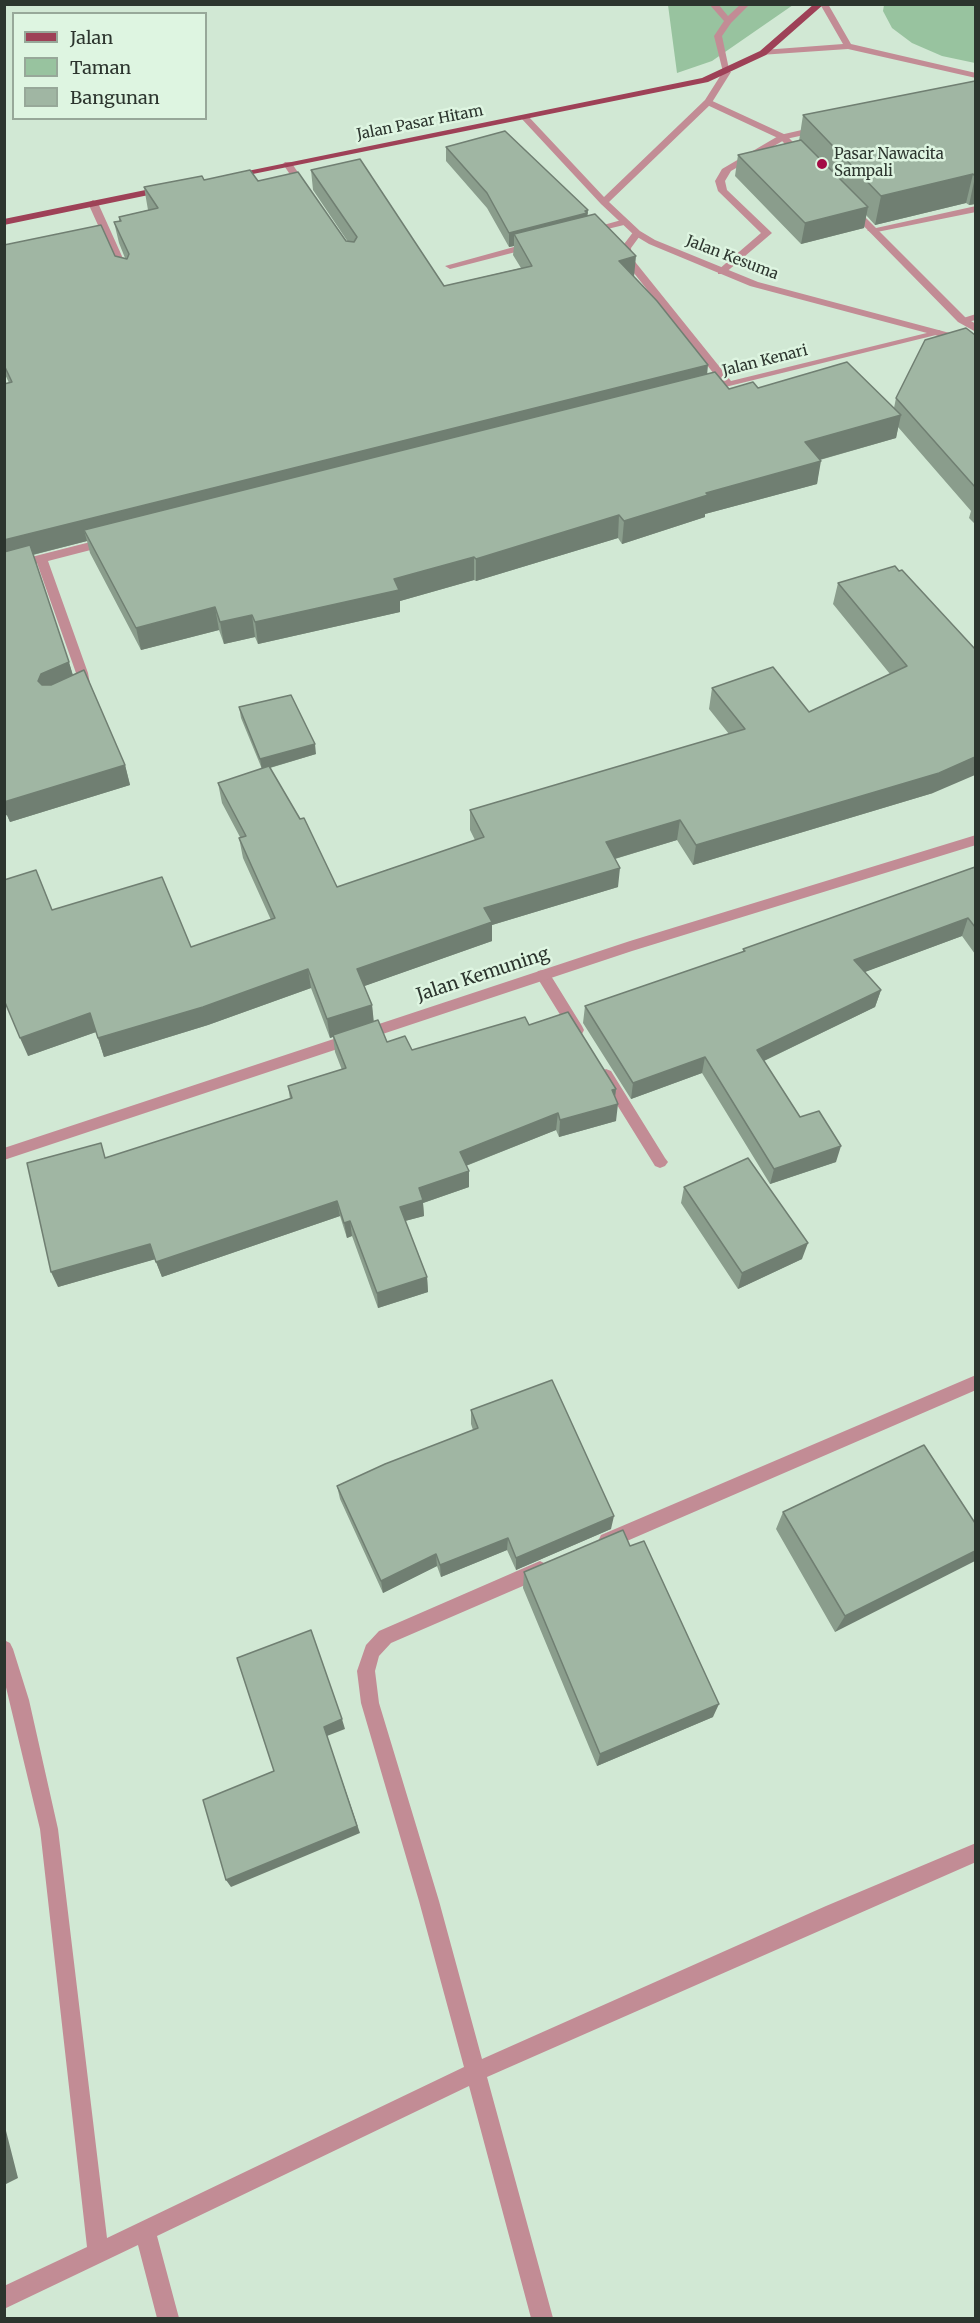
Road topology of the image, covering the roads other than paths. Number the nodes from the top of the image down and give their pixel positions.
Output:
1 (713, 4) edge
2 (746, 4) edge
3 (822, 4) edge
4 (728, 21) junction
5 (848, 46) junction
6 (763, 54) junction
7 (727, 72) junction
8 (975, 76) edge
9 (708, 102) junction
10 (525, 118) junction
11 (829, 127) edge
12 (783, 137) junction
13 (288, 164) junction
14 (813, 167) edge
15 (219, 178) edge
16 (173, 187) edge
17 (841, 196) edge
18 (313, 201) edge
19 (604, 202) junction
20 (93, 203) junction
21 (975, 209) edge
22 (4, 222) edge
23 (625, 222) junction
24 (872, 231) junction
25 (582, 233) edge
26 (637, 233) junction
27 (538, 244) edge
28 (450, 266) dead end
29 (721, 272) junction
30 (126, 276) edge
31 (975, 317) edge
32 (962, 320) junction
33 (975, 329) edge
34 (939, 333) junction
35 (975, 343) edge
36 (728, 385) junction
37 (694, 394) edge
38 (123, 538) edge
39 (41, 558) junction
40 (4, 568) edge
41 (72, 692) edge
42 (975, 840) edge
43 (543, 975) junction
44 (586, 1044) edge
45 (598, 1064) edge
46 (4, 1154) edge
47 (660, 1162) dead end
48 (975, 1382) edge
49 (593, 1547) edge
50 (560, 1561) edge
51 (4, 1649) edge
52 (975, 1852) edge
53 (476, 2072) junction
54 (145, 2230) junction
55 (98, 2252) junction
56 (4, 2298) edge
57 (168, 2319) edge
58 (542, 2319) edge

1 - 4 street
2 - 4 street
3 - 5 street
3 - 6 main road, Jalan Pasar Hitam
4 - 7 street
5 - 6 street
5 - 8 street
6 - 7 main road, Jalan Pasar Hitam
7 - 9 street
7 - 10 main road, Jalan Pasar Hitam
9 - 12 street
9 - 19 street
10 - 13 main road, Jalan Pasar Hitam
10 - 19 street, Jalan Kesuma
11 - 12 street
12 - 14 street
12 - 29 street
13 - 15 main road, Jalan Pasar Hitam
13 - 18 street
16 - 20 main road
17 - 24 street
19 - 23 street, Jalan Kesuma
20 - 22 main road
20 - 30 street
21 - 24 street
23 - 25 street
23 - 26 street, Jalan Kesuma
24 - 32 street
26 - 29 street, Jalan Kesuma
26 - 36 street
27 - 28 street
29 - 34 street, Jalan Kesuma
31 - 32 street
32 - 33 street
34 - 35 street, Jalan Kesuma
34 - 36 street, Jalan Kenari
36 - 37 street, Jalan Kenari
38 - 39 street
39 - 40 street
39 - 41 street
42 - 43 street, Jalan Kemuning
43 - 44 street
43 - 46 street, Jalan Kemuning
45 - 47 street
48 - 49 street
50 - 53 street
51 - 55 street
52 - 53 street
53 - 54 street
53 - 58 street
54 - 55 street
54 - 57 street
55 - 56 street

